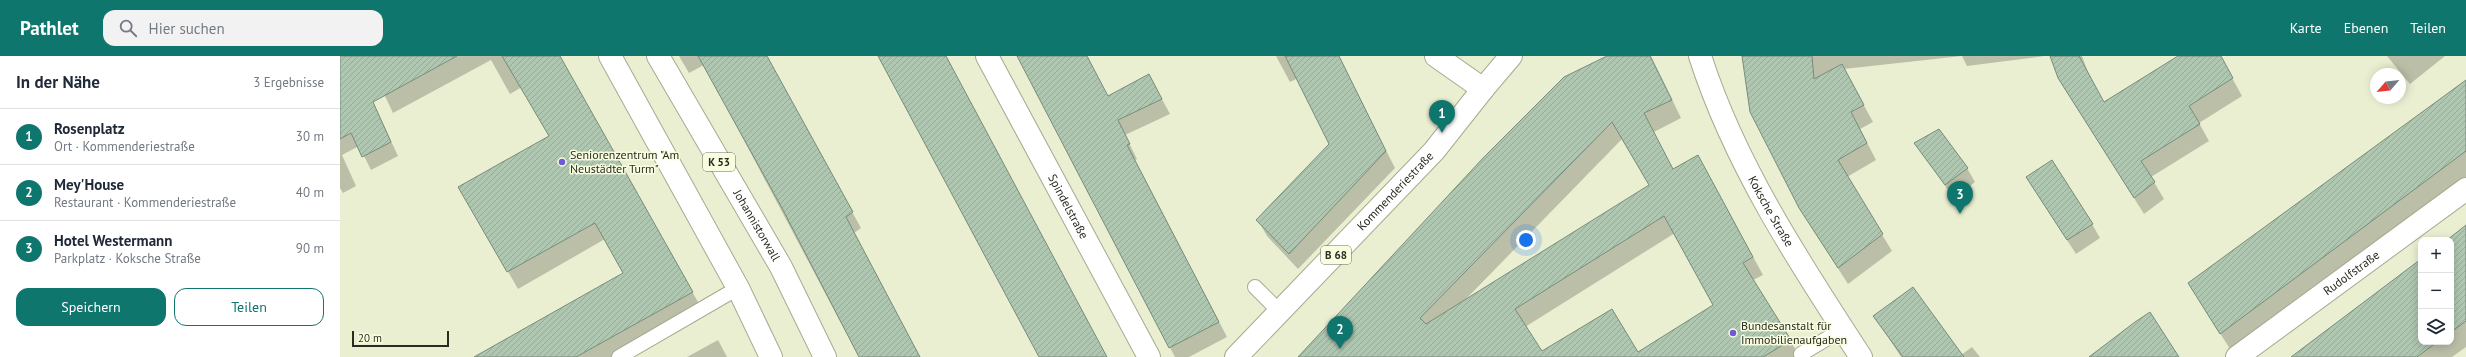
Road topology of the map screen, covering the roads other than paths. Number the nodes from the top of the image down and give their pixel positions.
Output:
1 (610, 56) edge
2 (658, 56) edge
3 (987, 56) edge
4 (1436, 56) edge
5 (1462, 56) edge
6 (1511, 56) edge
7 (1700, 56) edge
8 (1483, 89) junction
9 (2466, 189) edge
10 (1255, 287) dead end
11 (738, 288) junction
12 (1280, 312) junction
13 (1843, 329) junction
14 (1801, 354) dead end
15 (619, 357) edge
16 (771, 357) edge
17 (825, 357) edge
18 (1150, 357) edge
19 (1236, 357) edge
20 (1861, 357) edge
21 (2236, 357) edge

1 - 11 main road
2 - 17 main road, Johannistorwall / K 53
3 - 18 main road, Spindelstraße
4 - 8 main road
5 - 8 main road
6 - 8 main road, Kommenderiestraße
7 - 13 main road, Koksche Straße
8 - 12 main road, Kommenderiestraße / B 68
9 - 21 main road, Rudolfstraße
10 - 12 lane
11 - 15 lane
11 - 16 main road
12 - 19 main road, Kommenderiestraße / B 68
13 - 14 lane
13 - 20 main road, Koksche Straße

